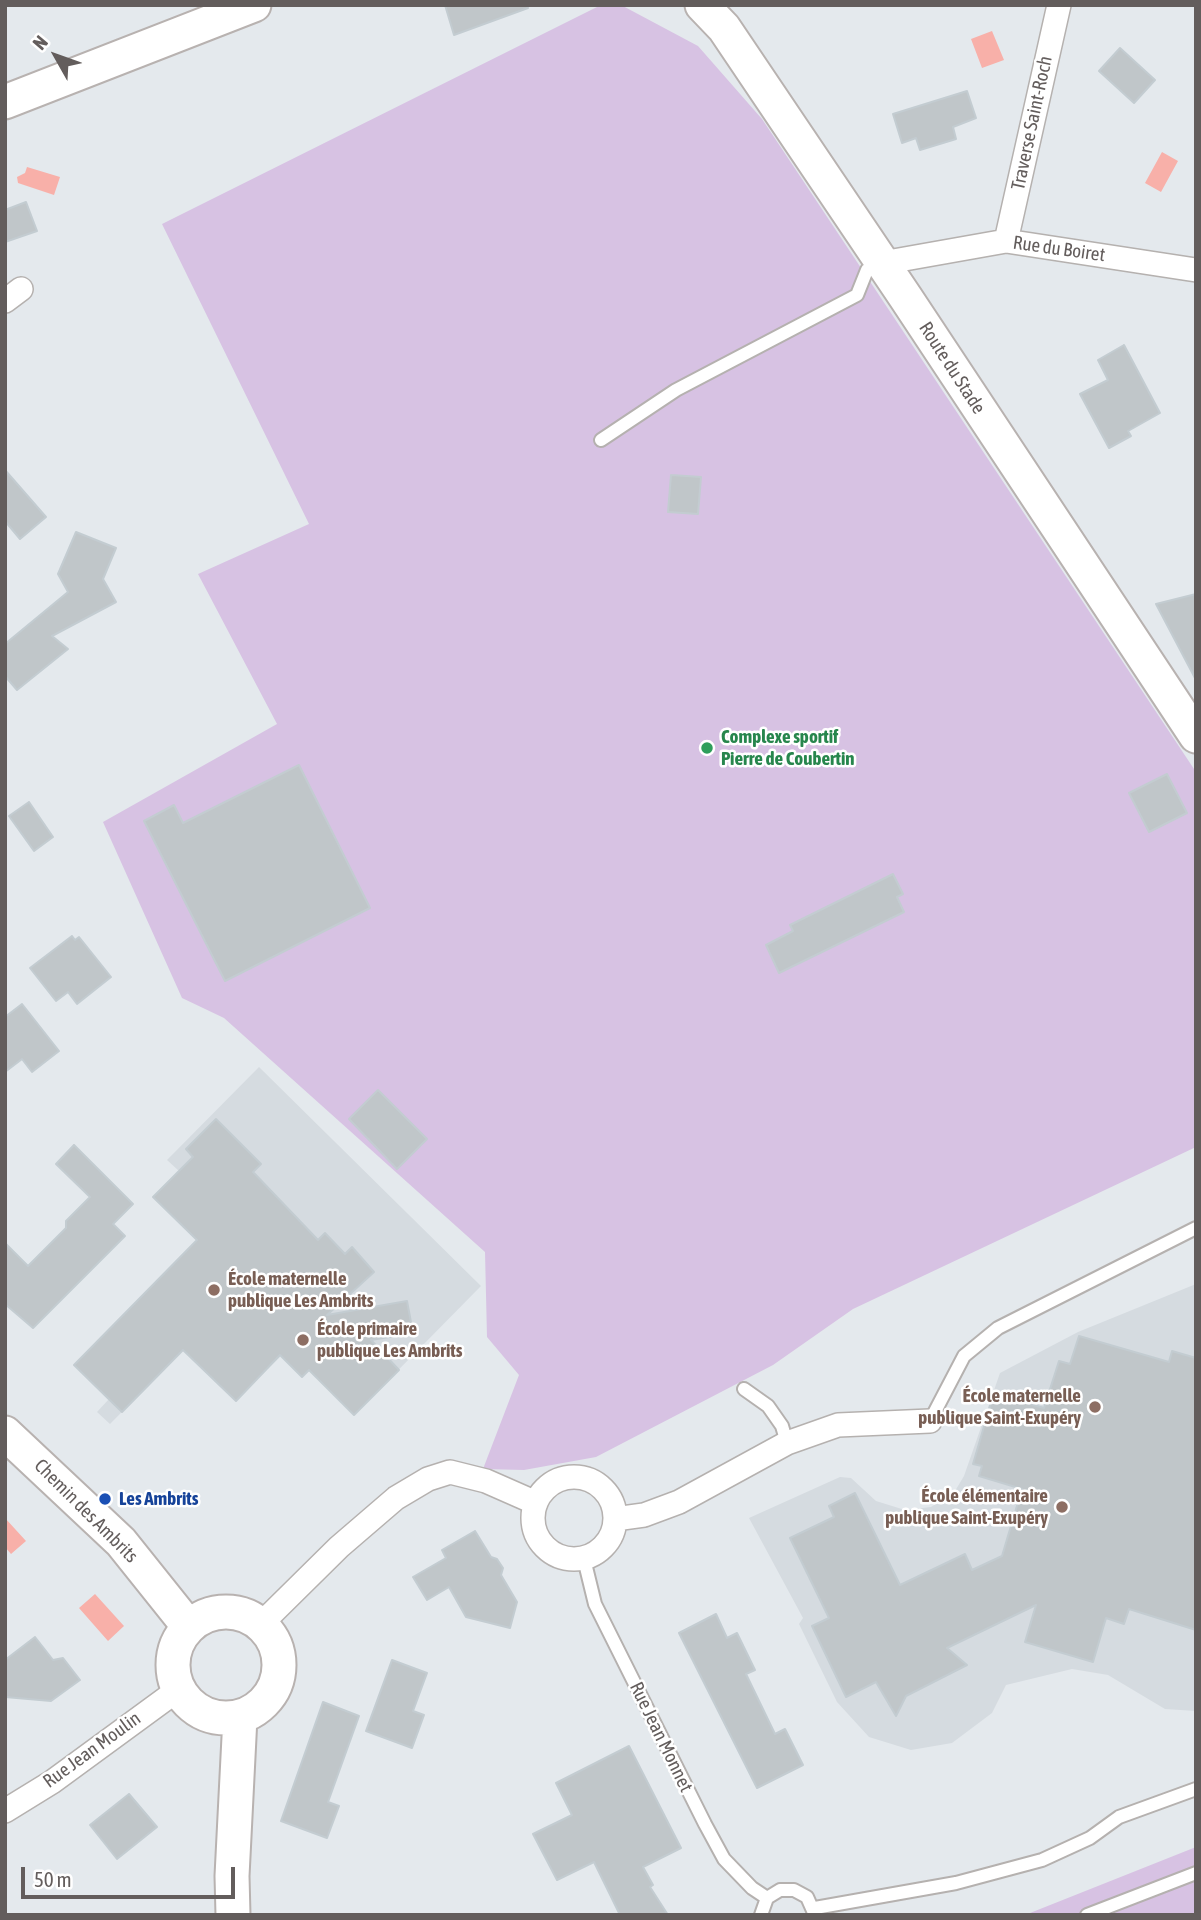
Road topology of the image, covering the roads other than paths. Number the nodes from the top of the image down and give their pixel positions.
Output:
1 (254, 5) edge
2 (702, 5) edge
3 (1059, 5) edge
4 (5, 102) edge
5 (1006, 241) junction
6 (882, 263) junction
7 (1196, 270) edge
8 (601, 440) dead end
9 (1196, 736) edge
10 (1196, 1228) edge
11 (744, 1389) dead end
12 (930, 1421) joint
13 (5, 1433) edge
14 (787, 1443) junction
15 (536, 1503) junction
16 (615, 1519) junction
17 (584, 1559) junction
18 (260, 1625) junction
19 (189, 1627) junction
20 (179, 1689) junction
21 (240, 1717) junction
22 (1196, 1789) edge
23 (7, 1806) edge
24 (1196, 1873) edge
25 (767, 1898) junction
26 (1122, 1908) edge
27 (815, 1912) edge
28 (233, 1915) edge
29 (761, 1915) edge
30 (1087, 1915) edge

1 - 4 main road
2 - 6 main road, Route du Stade
3 - 5 street, Traverse Saint-Roch
5 - 6 street, Rue du Boiret
5 - 7 street, Rue du Boiret
6 - 8 lane
6 - 9 main road, Route du Stade
10 - 12 lane
11 - 14 lane
12 - 14 street
13 - 19 main road, Chemin des Ambrits
14 - 16 street
15 - 16 street
15 - 17 street
15 - 18 street
16 - 17 street
17 - 25 lane, Rue Jean Monnet
18 - 19 main road
18 - 21 main road
19 - 20 main road
20 - 21 main road
20 - 23 street, Rue Jean Moulin
21 - 28 main road
22 - 27 lane
24 - 26 lane
25 - 27 lane
25 - 29 lane
26 - 30 lane

